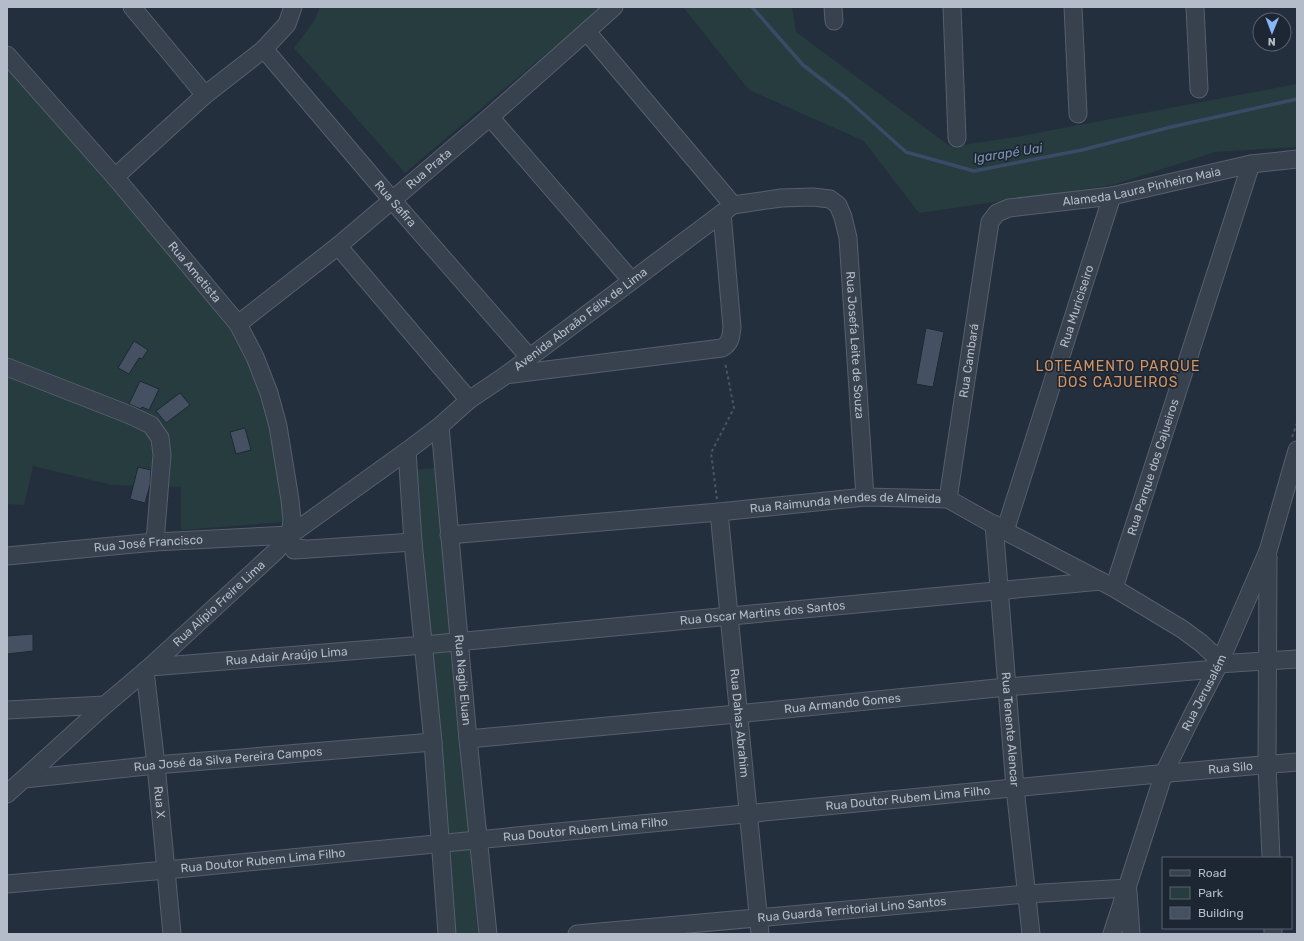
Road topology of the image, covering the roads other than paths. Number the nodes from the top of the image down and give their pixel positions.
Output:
1 (132, 7) edge
2 (293, 7) edge
3 (614, 7) edge
4 (952, 7) edge
5 (1073, 7) edge
6 (1195, 7) edge
7 (587, 32) junction
8 (264, 49) junction
9 (7, 55) edge
10 (1199, 89) dead end
11 (205, 95) junction
12 (1078, 114) dead end
13 (490, 117) junction
14 (957, 138) dead end
15 (1297, 159) edge
16 (1252, 164) junction
17 (115, 177) junction
18 (1112, 196) junction
19 (392, 200) junction
20 (728, 209) junction
21 (990, 222) joint
22 (338, 246) junction
23 (631, 280) junction
24 (238, 324) junction
25 (529, 357) junction
26 (7, 367) edge
27 (506, 375) junction
28 (469, 400) junction
29 (440, 426) junction
30 (1297, 450) edge
31 (407, 451) junction
32 (865, 497) junction
33 (948, 499) junction
34 (719, 512) junction
35 (999, 527) junction
36 (290, 535) junction
37 (449, 536) junction
38 (155, 542) junction
39 (413, 542) junction
40 (305, 549) junction
41 (276, 551) junction
42 (1268, 551) junction
43 (7, 556) edge
44 (1108, 584) junction
45 (1000, 590) junction
46 (730, 617) junction
47 (459, 642) junction
48 (424, 645) junction
49 (1297, 659) edge
50 (1268, 661) junction
51 (1218, 667) junction
52 (147, 669) junction
53 (1007, 687) junction
54 (105, 705) junction
55 (7, 710) edge
56 (737, 714) junction
57 (468, 739) junction
58 (433, 742) junction
59 (1297, 762) edge
60 (156, 765) junction
61 (1267, 765) junction
62 (1164, 773) junction
63 (24, 780) junction
64 (1015, 788) junction
65 (7, 794) edge
66 (747, 814) junction
67 (478, 840) junction
68 (441, 844) junction
69 (1271, 857) edge
70 (166, 870) junction
71 (7, 884) edge
72 (1127, 886) junction
73 (1026, 894) junction
74 (759, 926) edge
75 (172, 934) edge
76 (447, 934) edge
77 (488, 934) edge
78 (578, 934) edge
79 (1030, 934) edge
80 (1112, 934) edge
81 (1131, 934) edge

1 - 11 street
2 - 8 street
3 - 7 street, Rua Prata
4 - 14 street
5 - 12 street
6 - 10 street
7 - 13 street, Rua Prata
7 - 20 street
8 - 11 street
8 - 19 street, Rua Safira
9 - 17 street, Rua Ametista
11 - 17 street
13 - 19 street, Rua Prata
13 - 23 street
15 - 16 street, Alameda Laura Pinheiro Maia
16 - 18 street, Alameda Laura Pinheiro Maia
16 - 44 street, Rua Parque dos Cajueiros
17 - 24 street, Rua Ametista
18 - 21 street, Alameda Laura Pinheiro Maia
18 - 35 street, Rua Muriciseiro
19 - 22 street, Rua Prata
19 - 25 street, Rua Safira
20 - 23 street, Avenida Abraão Félix de Lima
20 - 27 street
20 - 32 street, Rua Josefa Leite de Souza
21 - 33 street, Rua Cambará
22 - 24 street, Rua Prata
22 - 28 street
23 - 25 street, Avenida Abraão Félix de Lima
24 - 36 street, Rua Ametista
25 - 27 street, Avenida Abraão Félix de Lima
26 - 38 street
27 - 28 street, Avenida Abraão Félix de Lima
28 - 29 street, Avenida Abraão Félix de Lima
29 - 31 street, Rua Alípio Freire Lima
29 - 37 street, Rua Nagib Eluan
30 - 42 street, Rua Jerusalém
31 - 36 street, Rua Alípio Freire Lima
31 - 39 street
32 - 33 street, Rua Raimunda Mendes de Almeida
32 - 34 street, Rua Raimunda Mendes de Almeida
33 - 35 street, Rua Raimunda Mendes de Almeida
34 - 37 street, Rua Raimunda Mendes de Almeida
34 - 46 street, Rua Dahas Abrahim
35 - 44 street, Rua Raimunda Mendes de Almeida
35 - 45 street, Rua Tenente Alencar
36 - 38 street, Rua José Francisco
36 - 40 street
36 - 41 street, Rua Alípio Freire Lima
37 - 47 street, Rua Nagib Eluan
38 - 43 street, Rua José Francisco
39 - 40 street
39 - 48 street
40 - 41 street
41 - 52 street, Rua Alípio Freire Lima
42 - 50 street
42 - 51 street, Rua Jerusalém
44 - 45 street, Rua Oscar Martins dos Santos
44 - 51 street, Rua Raimunda Mendes de Almeida
45 - 46 street, Rua Oscar Martins dos Santos
45 - 53 street, Rua Tenente Alencar
46 - 47 street, Rua Oscar Martins dos Santos
46 - 56 street, Rua Dahas Abrahim
47 - 48 street, Rua Oscar Martins dos Santos
47 - 57 street, Rua Nagib Eluan
48 - 52 street, Rua Adair Araújo Lima
48 - 58 street
49 - 50 street, Rua Armando Gomes
50 - 51 street, Rua Armando Gomes
50 - 61 street
51 - 53 street, Rua Armando Gomes
51 - 62 street, Rua Jerusalém
52 - 54 street, Rua Alípio Freire Lima
52 - 60 street, Rua X
53 - 56 street, Rua Armando Gomes
53 - 64 street, Rua Tenente Alencar
54 - 55 street
54 - 63 street, Rua Alípio Freire Lima
56 - 57 street, Rua Armando Gomes
56 - 66 street, Rua Dahas Abrahim
57 - 67 street, Rua Nagib Eluan
58 - 60 street, Rua José da Silva Pereira Campos
58 - 68 street
59 - 61 street, Rua Silo
60 - 63 street, Rua José da Silva Pereira Campos
60 - 70 street, Rua X
61 - 62 street, Rua Silo
61 - 69 street
62 - 64 street, Rua Doutor Rubem Lima Filho
62 - 72 street, Rua Jerusalém
63 - 65 street, Rua Alípio Freire Lima
64 - 66 street, Rua Doutor Rubem Lima Filho
64 - 73 street, Rua Tenente Alencar
66 - 67 street, Rua Doutor Rubem Lima Filho
66 - 74 street, Rua Dahas Abrahim
67 - 68 street, Rua Doutor Rubem Lima Filho
67 - 77 street, Rua Nagib Eluan
68 - 70 street, Rua Doutor Rubem Lima Filho
68 - 76 street
70 - 71 street, Rua Doutor Rubem Lima Filho
70 - 75 street, Rua X
72 - 73 street, Rua Guarda Territorial Lino Santos
72 - 80 street, Rua Jerusalém
72 - 81 street
73 - 74 street, Rua Guarda Territorial Lino Santos
73 - 79 street, Rua Tenente Alencar
74 - 78 street, Rua Guarda Territorial Lino Santos

